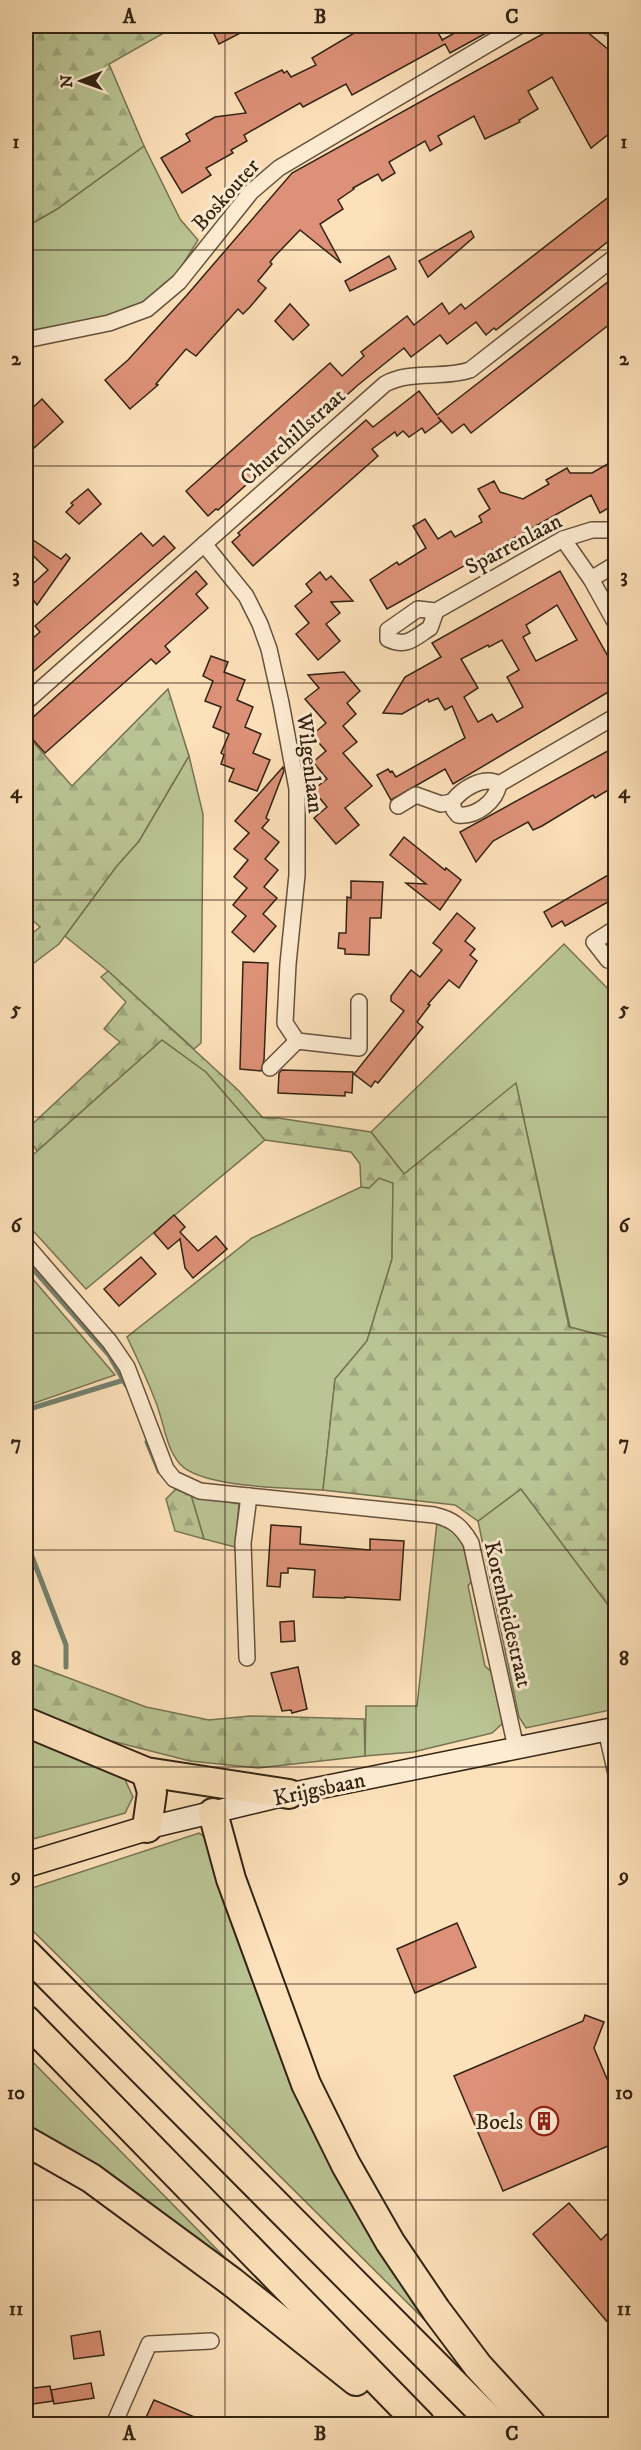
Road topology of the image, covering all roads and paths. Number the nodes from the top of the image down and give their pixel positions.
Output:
1 (519, 26) edge
2 (611, 26) edge
3 (615, 30) edge
4 (615, 256) edge
5 (26, 340) edge
6 (615, 530) edge
7 (563, 539) junction
8 (204, 544) junction
9 (615, 564) edge
10 (591, 579) junction
11 (436, 610) dead end
12 (615, 624) edge
13 (26, 702) edge
14 (615, 716) edge
15 (499, 784) junction
16 (452, 802) junction
17 (398, 806) dead end
18 (615, 928) edge
19 (615, 956) edge
20 (359, 1002) dead end
21 (297, 1041) junction
22 (270, 1068) dead end
23 (26, 1245) edge
24 (249, 1496) junction
25 (247, 1658) dead end
26 (26, 1722) edge
27 (611, 1729) edge
28 (516, 1748) junction
29 (146, 1772) junction
30 (615, 1774) edge
31 (289, 1794) junction
32 (213, 1813) junction
33 (147, 1828) junction
34 (26, 1865) edge
35 (26, 1953) edge
36 (26, 2020) edge
37 (26, 2141) edge
38 (211, 2341) dead end
39 (114, 2424) edge
40 (411, 2424) edge
41 (420, 2424) edge
42 (494, 2424) edge
43 (531, 2424) edge

1 - 5 street, Boskouter
2 - 3 street
4 - 8 street, Churchillstraat
6 - 7 street, Sparrenlaan
7 - 10 street
7 - 11 street, Sparrenlaan
8 - 13 street, Churchillstraat
8 - 21 street, Wilgenlaan
9 - 10 street
10 - 12 street
14 - 15 street
15 - 16 street
15 - 16 street
16 - 17 street
18 - 19 street
20 - 21 street
21 - 22 street
23 - 24 street, Korenheidestraat
24 - 25 street
24 - 28 street, Korenheidestraat
26 - 29 highway
27 - 28 main road, Krijgsbaan
27 - 30 street
28 - 31 main road, Krijgsbaan
29 - 31 highway
29 - 33 highway
31 - 32 main road, Krijgsbaan
32 - 33 main road, Krijgsbaan
32 - 43 highway
33 - 34 main road, Krijgsbaan
35 - 42 highway
36 - 41 highway
37 - 40 highway
38 - 39 street

